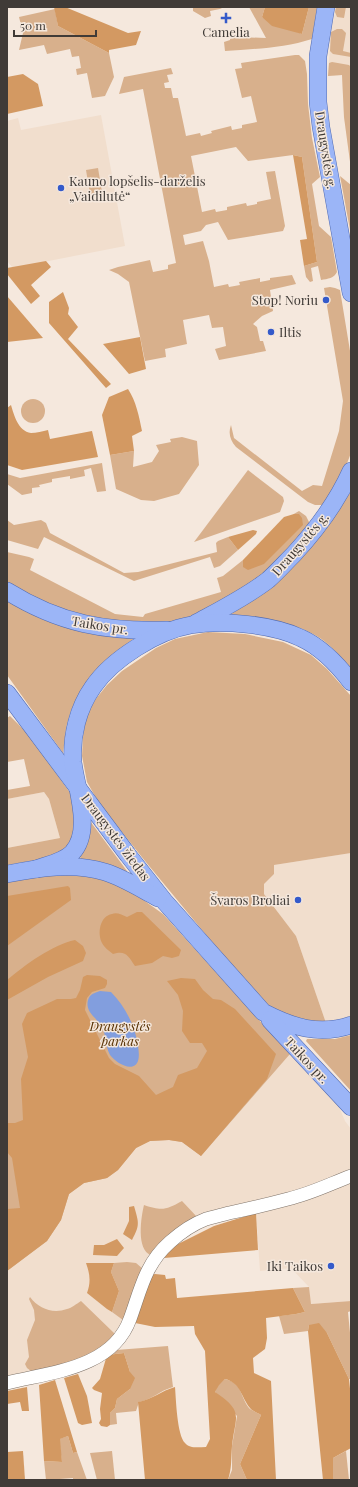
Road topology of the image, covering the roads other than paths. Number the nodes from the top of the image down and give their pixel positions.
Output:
1 (326, 7) edge
2 (351, 293) edge
3 (351, 471) edge
4 (347, 489) edge
5 (7, 591) edge
6 (184, 627) junction
7 (351, 682) edge
8 (7, 693) edge
9 (79, 789) junction
10 (36, 869) junction
11 (7, 874) edge
12 (165, 902) junction
13 (263, 1012) junction
14 (351, 1025) edge
15 (351, 1107) edge
16 (351, 1176) edge
17 (7, 1383) edge

1 - 2 main road, Draugystės g.
3 - 4 main road, Draugystės g.
4 - 6 main road, Draugystės g.
5 - 6 main road, Taikos pr.
6 - 7 main road, Draugystės žiedas
6 - 9 main road, Draugystės žiedas
8 - 9 main road
9 - 10 main road
9 - 12 main road, Draugystės žiedas
10 - 11 main road
10 - 12 main road
12 - 13 main road, Draugystės žiedas
13 - 14 main road, Draugystės žiedas
13 - 15 main road, Taikos pr.
16 - 17 street

